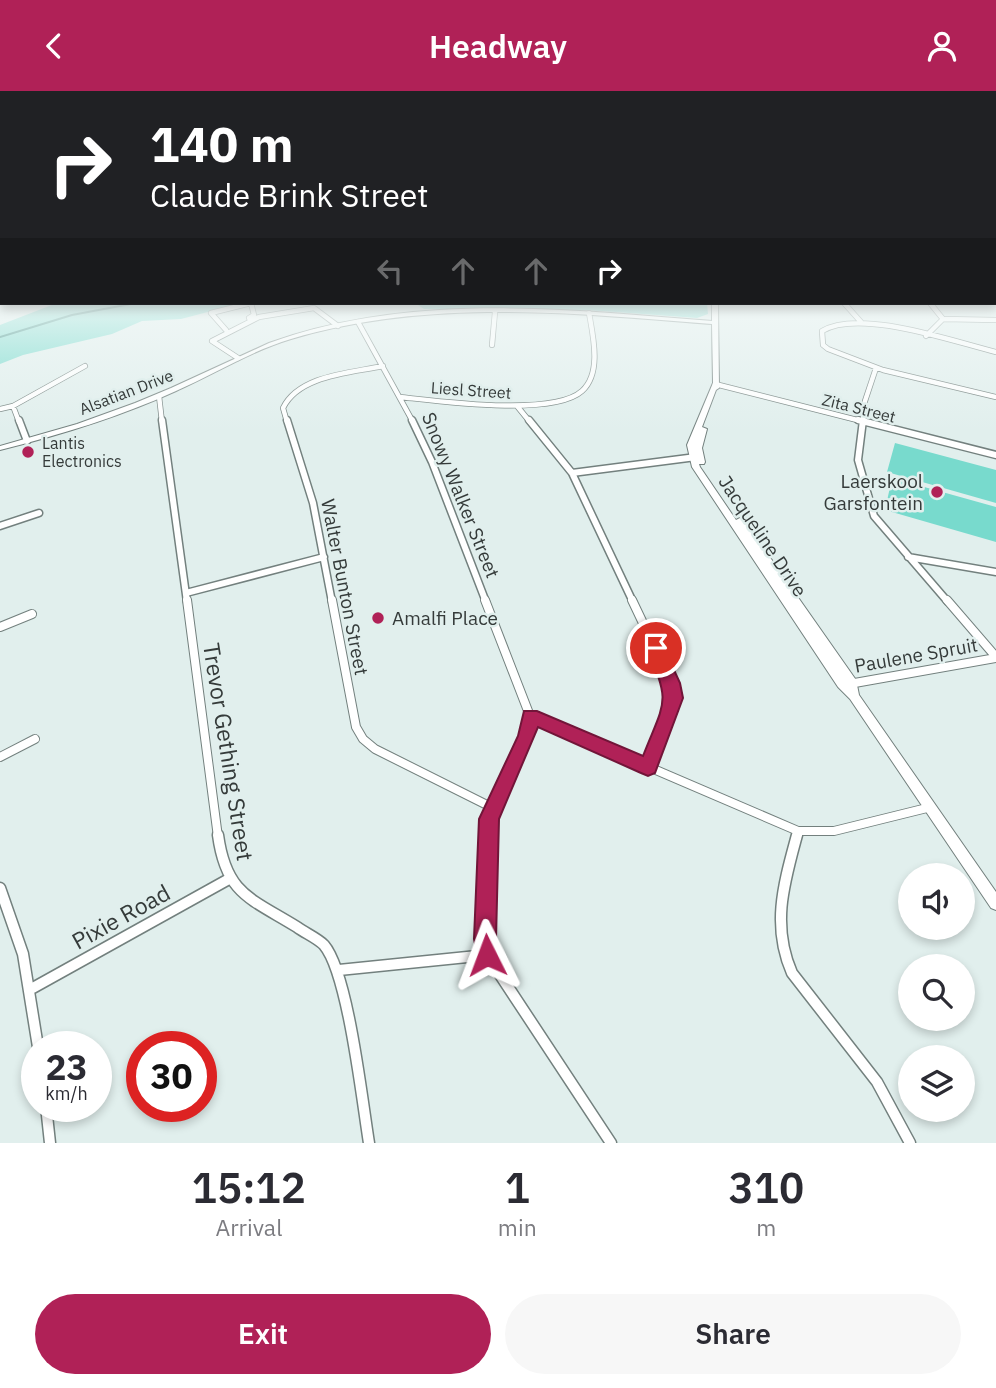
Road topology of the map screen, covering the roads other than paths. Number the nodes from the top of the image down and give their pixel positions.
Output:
1 (219, 333) edge
2 (228, 333) edge
3 (309, 333) edge
4 (364, 333) edge
5 (493, 333) edge
6 (592, 333) edge
7 (716, 333) edge
8 (822, 333) edge
9 (913, 333) edge
10 (929, 333) edge
11 (926, 336) junction
12 (213, 341) junction
13 (492, 345) dead end
14 (996, 352) edge
15 (238, 358) junction
16 (85, 366) dead end
17 (383, 366) junction
18 (876, 368) junction
19 (715, 384) junction
20 (159, 397) junction
21 (400, 397) junction
22 (996, 397) edge
23 (13, 406) junction
24 (517, 406) junction
25 (0, 408) edge
26 (862, 421) junction
27 (27, 441) junction
28 (0, 448) edge
29 (996, 455) edge
30 (695, 457) junction
31 (572, 474) junction
32 (38, 513) dead end
33 (0, 526) edge
34 (324, 557) junction
35 (908, 557) junction
36 (996, 572) edge
37 (186, 593) junction
38 (32, 614) dead end
39 (0, 627) edge
40 (996, 657) edge
41 (850, 688) junction
42 (530, 716) junction
43 (35, 739) dead end
44 (0, 757) edge
45 (648, 767) junction
46 (931, 807) junction
47 (494, 808) junction
48 (798, 831) junction
49 (229, 879) junction
50 (0, 888) edge
51 (996, 903) edge
52 (487, 955) junction
53 (339, 970) junction
54 (31, 989) junction
55 (36, 1031) edge
56 (48, 1122) edge
57 (50, 1143) edge
58 (369, 1143) edge
59 (611, 1143) edge
60 (910, 1143) edge

1 - 12 street
2 - 12 street
3 - 15 street, Alsatian Drive
4 - 17 street, Snowy Walker Street
5 - 13 street
6 - 24 street, Liesl Street
7 - 19 street
8 - 18 street
9 - 11 street
10 - 11 street
11 - 14 street
12 - 15 street
15 - 20 street, Alsatian Drive
16 - 23 street
17 - 21 street, Snowy Walker Street
17 - 34 street, Walter Bunton Street
18 - 22 street
18 - 26 street
19 - 26 street, Zita Street
19 - 30 street
20 - 27 street, Alsatian Drive
20 - 37 street, Trevor Gething Street
21 - 24 street, Liesl Street
21 - 42 street, Snowy Walker Street
23 - 25 street
23 - 27 street
24 - 31 street
26 - 29 street, Zita Street
26 - 35 street
27 - 28 street, Alsatian Drive
30 - 31 street
30 - 41 street, Jacqueline Drive
31 - 45 street
32 - 33 street
34 - 37 street
34 - 47 street, Walter Bunton Street
35 - 36 street
35 - 40 street
37 - 49 street, Trevor Gething Street
38 - 39 street
40 - 41 street, Paulene Spruit
41 - 46 street, Jacqueline Drive
42 - 45 street
42 - 47 street
43 - 44 street
45 - 48 street
46 - 48 street
46 - 51 street, Jacqueline Drive
47 - 52 street
48 - 60 street
49 - 53 street, Trevor Gething Street
49 - 54 street, Pixie Road
50 - 54 street
52 - 53 street
52 - 59 street
53 - 58 street, Trevor Gething Street
54 - 55 street
56 - 57 street

